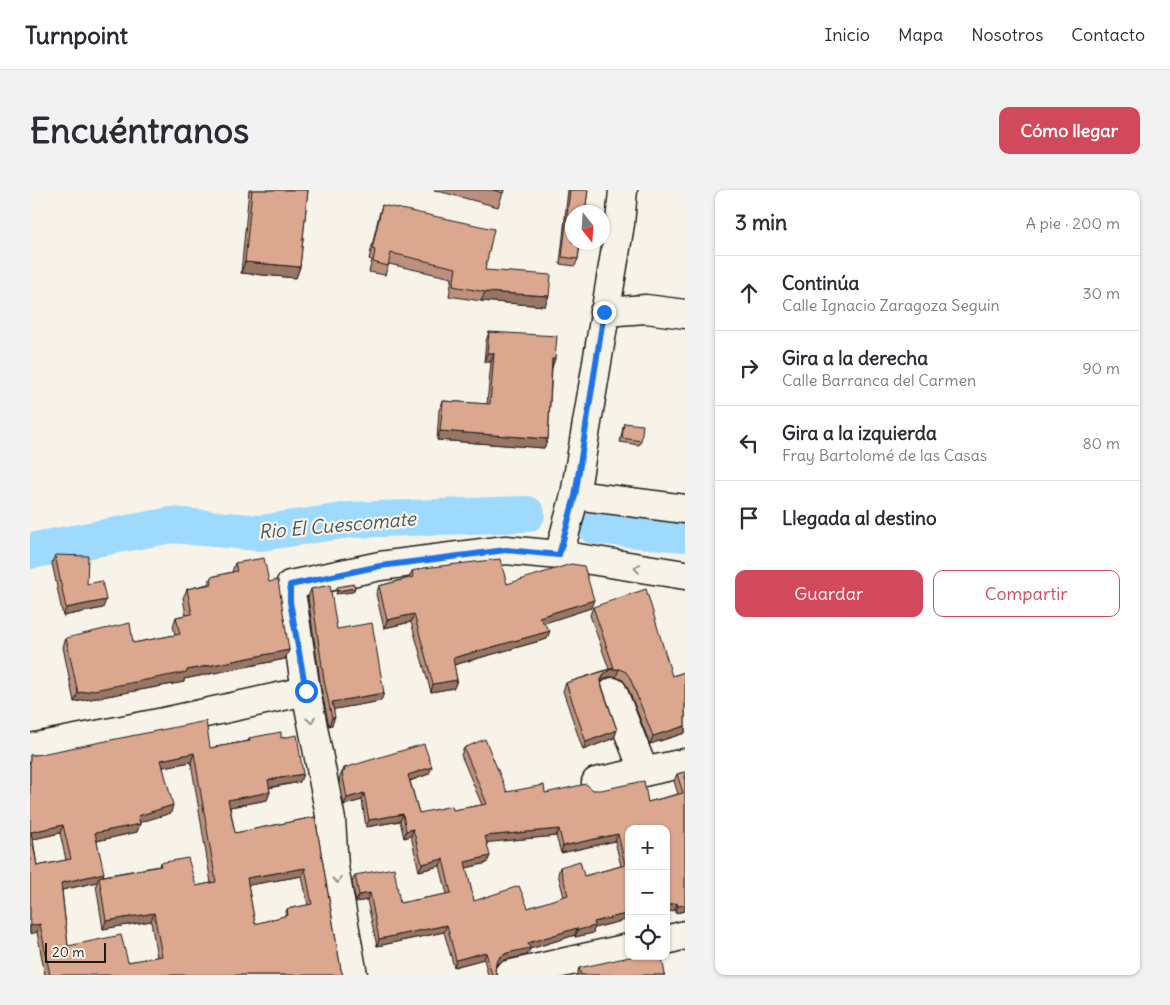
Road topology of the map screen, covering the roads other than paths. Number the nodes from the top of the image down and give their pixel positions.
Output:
1 (622, 190) edge
2 (604, 312) junction
3 (685, 314) edge
4 (573, 502) junction
5 (685, 509) edge
6 (561, 549) junction
7 (685, 576) edge
8 (306, 691) junction
9 (613, 692) dead end
10 (30, 748) edge
11 (685, 764) edge
12 (644, 772) junction
13 (596, 782) dead end
14 (685, 935) edge
15 (670, 939) edge
16 (625, 949) edge
17 (353, 975) edge
18 (508, 975) edge

1 - 2 street
2 - 3 street
2 - 4 street
4 - 5 street
4 - 6 street
7 -> 6 street
6 - 8 street
8 - 10 street
8 -> 17 street
9 - 12 street
11 - 12 street
12 - 13 street
14 - 15 street
16 - 18 street

